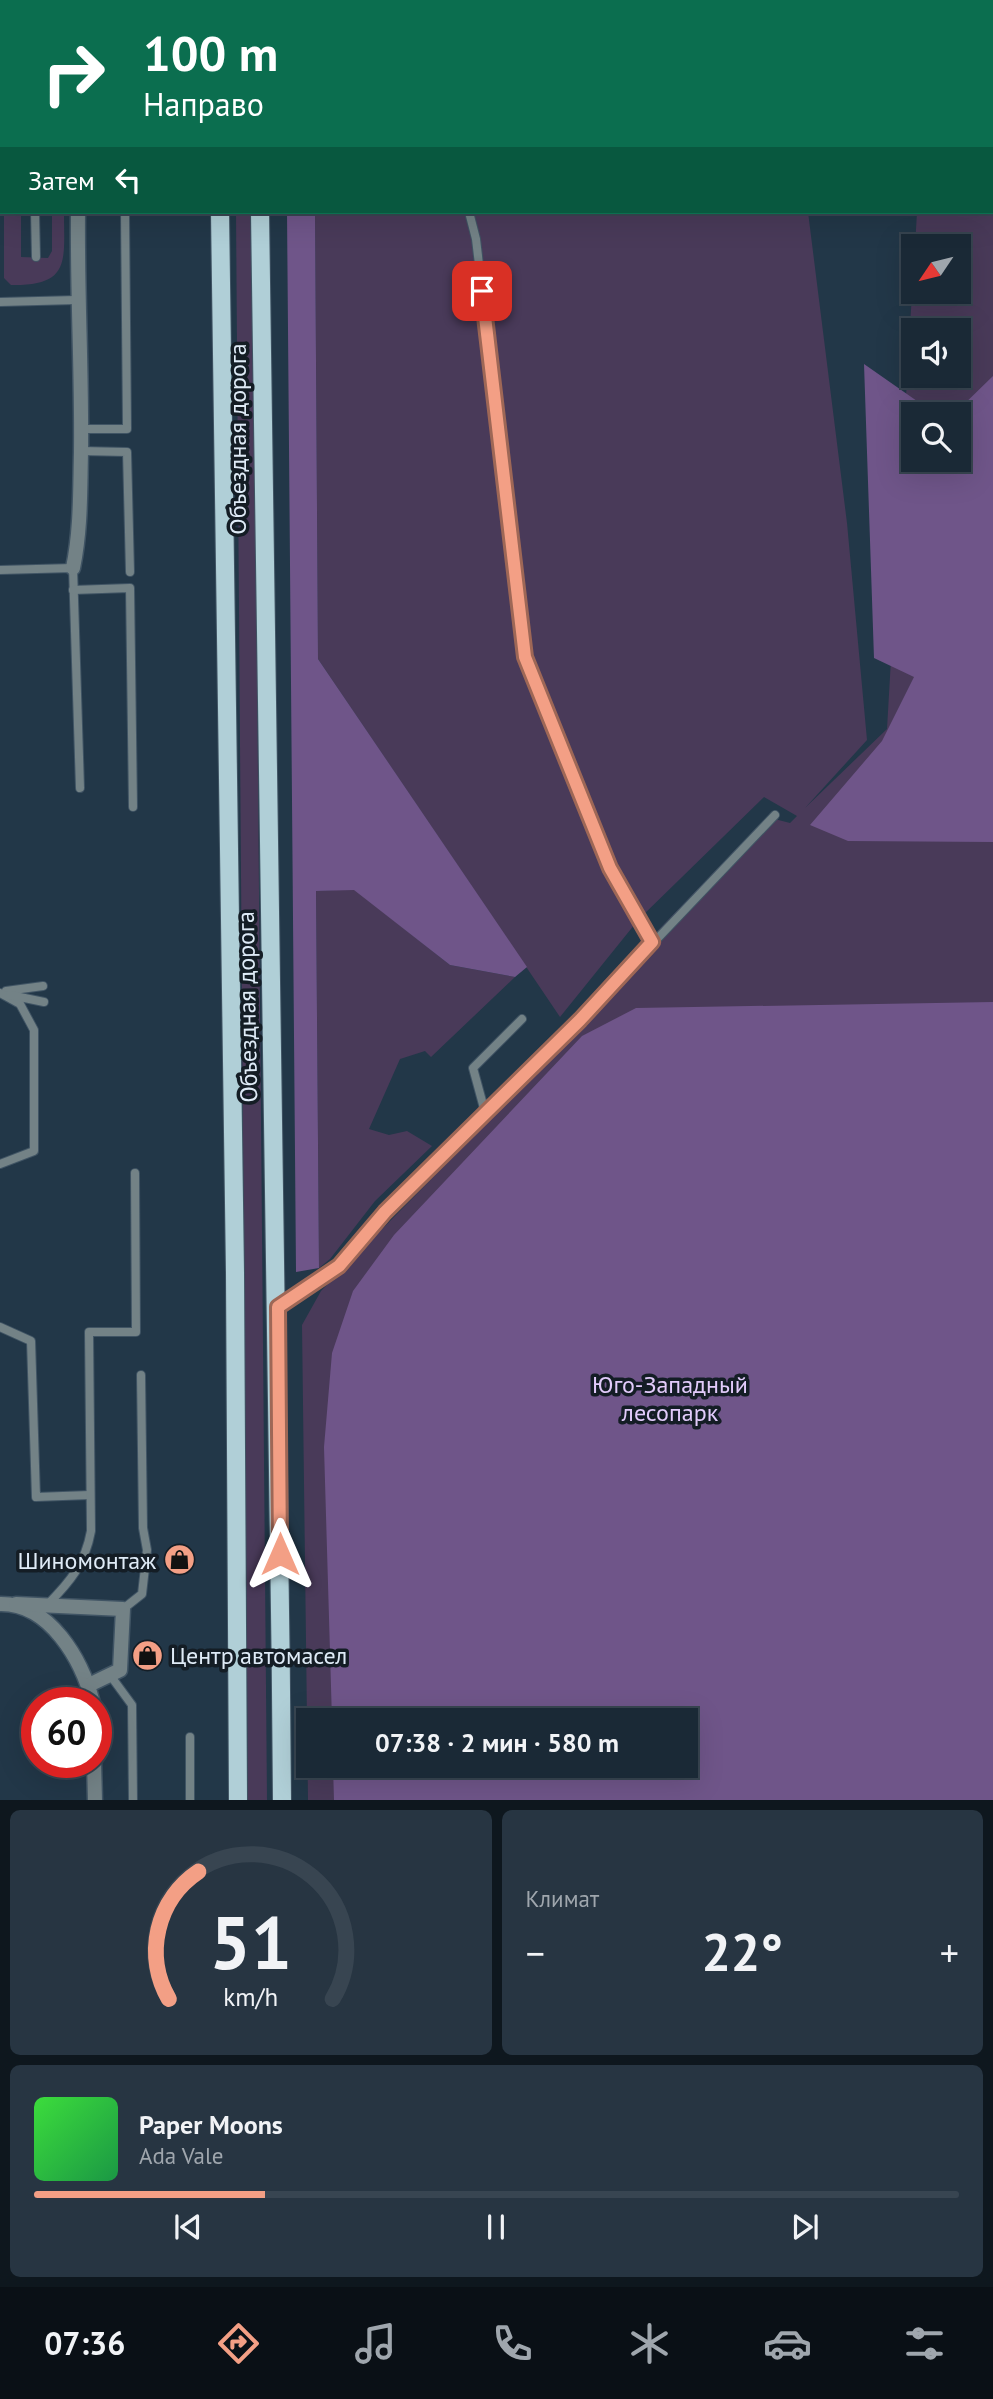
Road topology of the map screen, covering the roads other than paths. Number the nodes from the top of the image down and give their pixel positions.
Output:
1 (35, 214) edge
2 (78, 214) edge
3 (125, 214) edge
4 (220, 214) edge
5 (260, 214) edge
6 (469, 214) edge
7 (36, 257) dead end
8 (76, 300) junction
9 (0, 302) edge
10 (81, 429) junction
11 (80, 450) junction
12 (73, 568) junction
13 (0, 570) edge
14 (130, 572) dead end
15 (73, 590) junction
16 (80, 788) dead end
17 (134, 807) dead end
18 (775, 815) dead end
19 (652, 942) junction
20 (43, 986) dead end
21 (0, 993) edge
22 (44, 1002) dead end
23 (522, 1019) dead end
24 (485, 1112) junction
25 (0, 1164) edge
26 (135, 1173) dead end
27 (278, 1307) junction
28 (0, 1327) edge
29 (141, 1375) dead end
30 (90, 1495) junction
31 (0, 1604) edge
32 (16, 1604) junction
33 (47, 1605) junction
34 (123, 1609) junction
35 (110, 1675) junction
36 (89, 1685) joint
37 (190, 1737) dead end
38 (94, 1778) edge
39 (95, 1800) edge
40 (133, 1800) edge
41 (190, 1800) edge
42 (237, 1800) edge
43 (282, 1800) edge

1 - 7 lane
2 - 8 street
3 - 10 lane
4 - 42 main road, Объездная дорога
5 - 27 main road, Объездная дорога
6 - 19 lane
8 - 9 lane
8 - 10 street
10 - 11 street
11 - 12 street
11 - 14 lane
12 - 13 lane
12 - 15 lane
15 - 16 lane
15 - 17 lane
18 - 19 lane
19 - 24 lane
20 - 21 lane
21 - 22 lane
21 - 25 lane
23 - 24 lane
24 - 27 lane
26 - 30 lane
27 - 43 main road, Объездная дорога
28 - 30 lane
29 - 34 lane
30 - 33 lane
31 - 32 street
32 - 33 street
32 - 36 street
33 - 34 street
34 - 35 street
35 - 36 street
35 - 40 lane
37 - 41 lane
38 - 39 street

